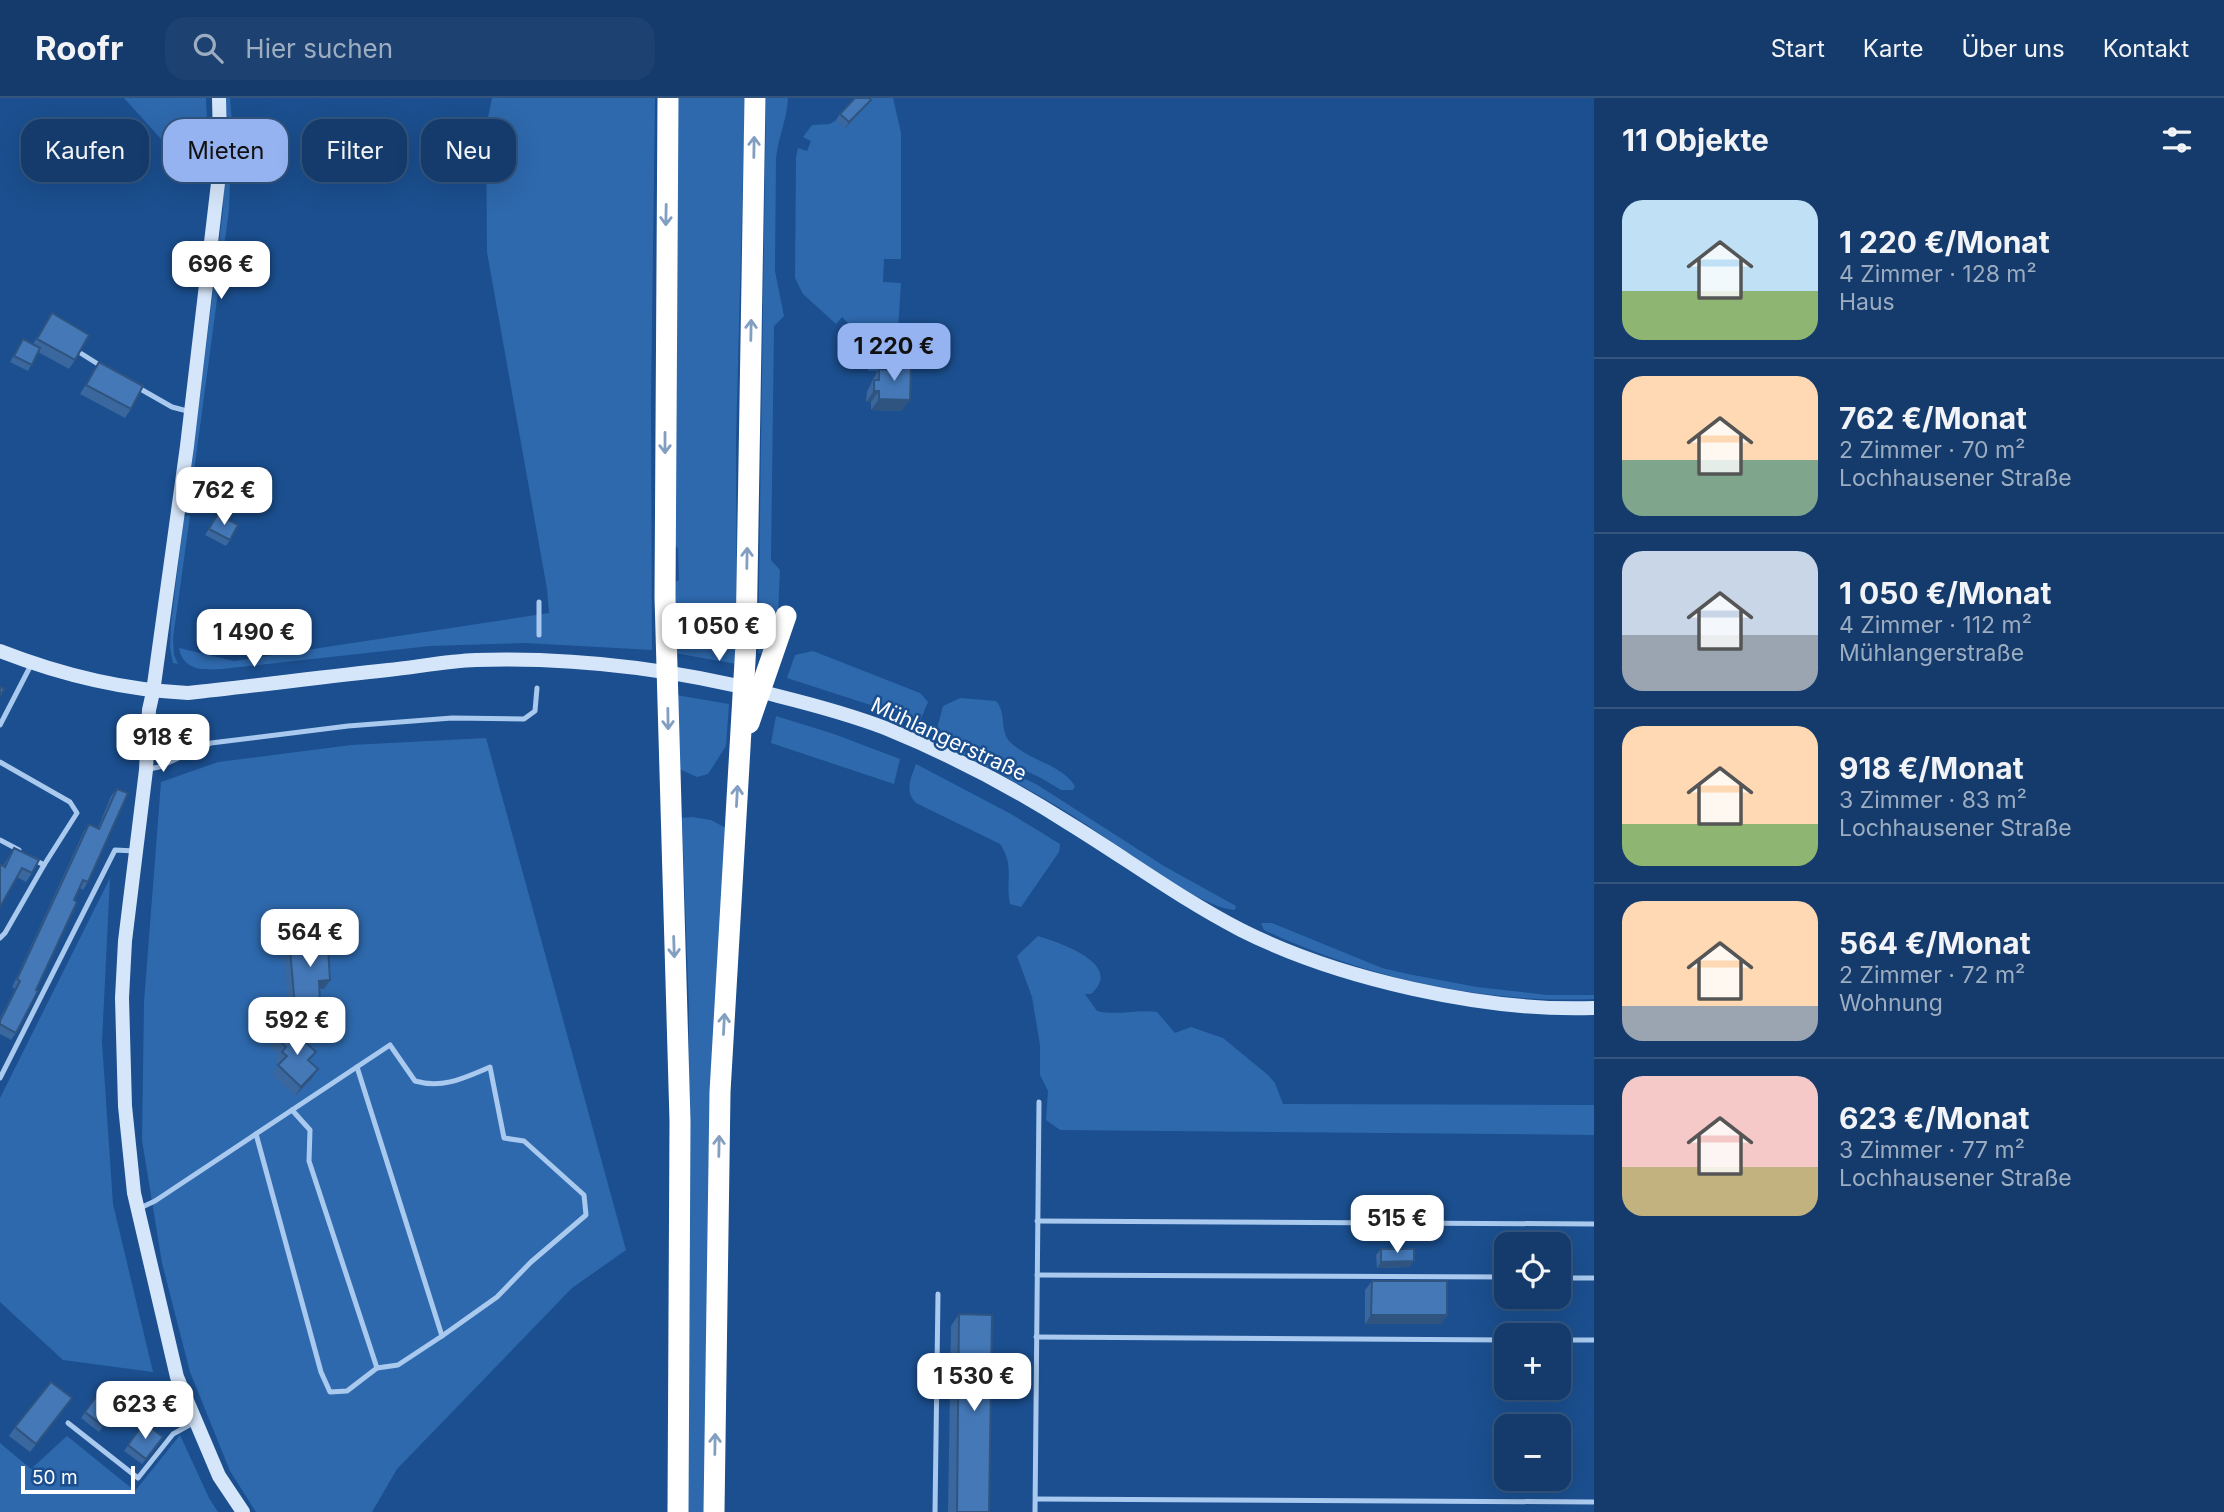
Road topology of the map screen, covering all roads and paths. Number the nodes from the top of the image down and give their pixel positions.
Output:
1 (219, 98) edge
2 (668, 98) edge
3 (755, 98) edge
4 (82, 355) edge
5 (105, 368) edge
6 (127, 381) edge
7 (191, 412) junction
8 (539, 602) dead end
9 (786, 616) dead end
10 (538, 635) dead end
11 (0, 651) edge
12 (32, 663) junction
13 (537, 688) dead end
14 (153, 692) junction
15 (0, 725) edge
16 (740, 748) junction
17 (0, 762) edge
18 (146, 770) junction
19 (0, 840) edge
20 (135, 850) junction
21 (44, 865) junction
22 (0, 937) edge
23 (1594, 1008) edge
24 (357, 1067) junction
25 (0, 1078) edge
26 (1039, 1102) dead end
27 (292, 1110) junction
28 (256, 1134) junction
29 (138, 1209) junction
30 (1037, 1221) junction
31 (1594, 1224) edge
32 (1037, 1275) junction
33 (1494, 1278) edge
34 (1571, 1278) edge
35 (1594, 1278) edge
36 (938, 1294) dead end
37 (442, 1336) junction
38 (1036, 1337) junction
39 (1494, 1340) edge
40 (1571, 1340) edge
41 (1594, 1340) edge
42 (377, 1368) junction
43 (196, 1422) junction
44 (68, 1423) dead end
45 (1036, 1499) junction
46 (1594, 1502) edge
47 (243, 1512) edge
48 (678, 1512) edge
49 (714, 1512) edge
50 (935, 1512) edge
51 (1035, 1512) edge

1 - 7 main road
2 -> 48 highway
16 -> 3 highway
4 - 5 lane
6 - 7 lane
7 - 14 main road
8 - 10 lane
9 - 16 highway
11 - 12 main road, Mühlangerstraße
12 - 14 main road, Mühlangerstraße
12 - 15 lane
13 - 18 lane
14 - 18 main road
14 - 23 main road, Mühlangerstraße
49 -> 16 highway
17 - 21 lane
18 - 20 main road
19 - 21 lane
20 - 25 lane
20 - 29 main road
21 - 22 lane
24 - 27 lane
24 - 37 lane
24 - 37 lane
26 - 30 lane
27 - 28 lane
27 - 42 lane
28 - 29 lane
28 - 42 lane
29 - 43 main road
30 - 31 lane
30 - 32 lane
32 - 33 lane
32 - 38 lane
34 - 35 lane
36 - 50 lane
37 - 42 lane
38 - 39 lane
38 - 45 lane
40 - 41 lane
43 - 44 lane
43 - 47 main road
45 - 46 lane
45 - 51 lane

